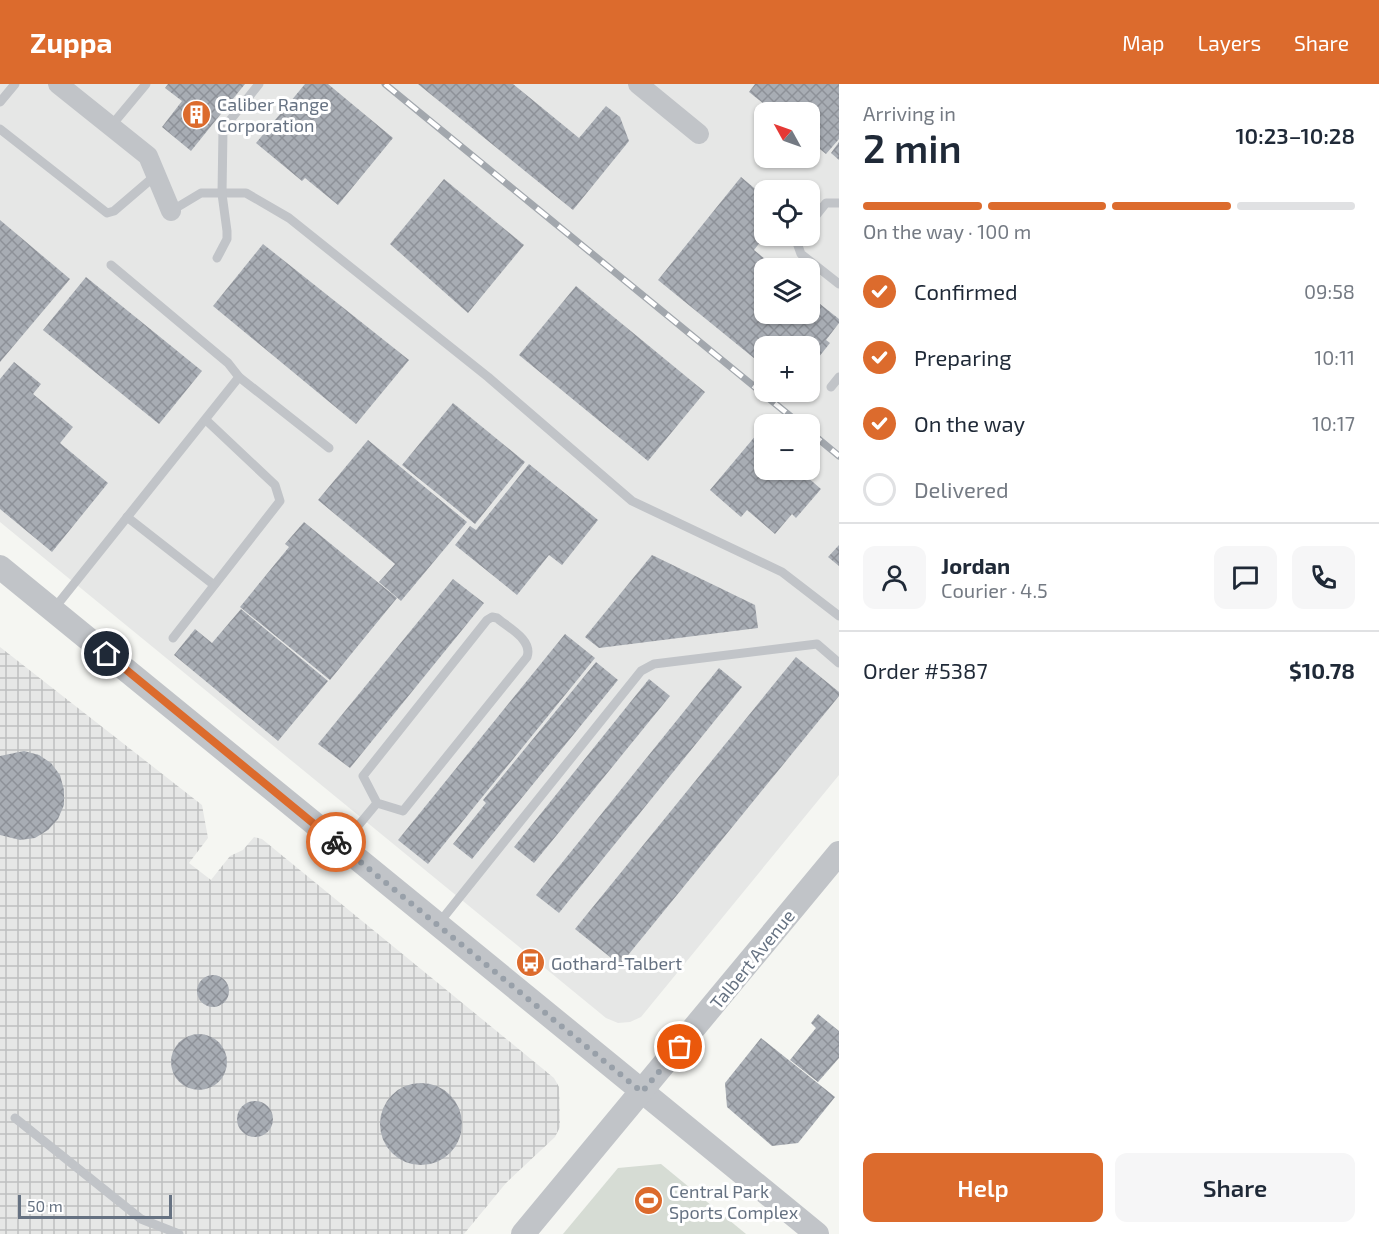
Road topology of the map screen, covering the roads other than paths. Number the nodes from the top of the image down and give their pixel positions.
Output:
1 (15, 84) edge
2 (58, 84) edge
3 (146, 84) edge
4 (259, 84) edge
5 (638, 84) edge
6 (0, 102) edge
7 (111, 126) junction
8 (0, 129) edge
9 (699, 134) dead end
10 (156, 175) junction
11 (222, 194) junction
12 (839, 203) edge
13 (171, 210) joint
14 (820, 210) edge
15 (798, 246) edge
16 (217, 258) dead end
17 (111, 265) dead end
18 (839, 284) edge
19 (239, 377) junction
20 (839, 377) edge
21 (831, 387) dead end
22 (206, 420) junction
23 (329, 448) dead end
24 (127, 517) junction
25 (0, 567) edge
26 (214, 585) junction
27 (53, 610) junction
28 (839, 616) edge
29 (173, 638) dead end
30 (839, 663) edge
31 (377, 803) junction
32 (341, 846) junction
33 (839, 853) edge
34 (438, 925) junction
35 (642, 1092) junction
36 (15, 1118) dead end
37 (179, 1234) edge
38 (523, 1234) edge
39 (817, 1234) edge

1 - 6 lane
2 - 7 street
3 - 7 lane
4 - 11 lane
5 - 9 street
7 - 10 street
8 - 10 lane
10 - 13 street
11 - 13 lane
11 - 16 lane
11 - 28 lane
12 - 14 lane
15 - 18 lane
17 - 19 lane
19 - 22 lane
19 - 23 lane
20 - 21 lane
22 - 24 lane
22 - 26 lane
24 - 26 lane
24 - 27 lane
25 - 27 street
26 - 29 lane
27 - 32 street
30 - 34 lane
31 - 31 lane
31 - 32 lane
32 - 34 street
33 - 35 street, Talbert Avenue
34 - 35 street
35 - 38 street, Talbert Avenue
35 - 39 street
36 - 37 lane

